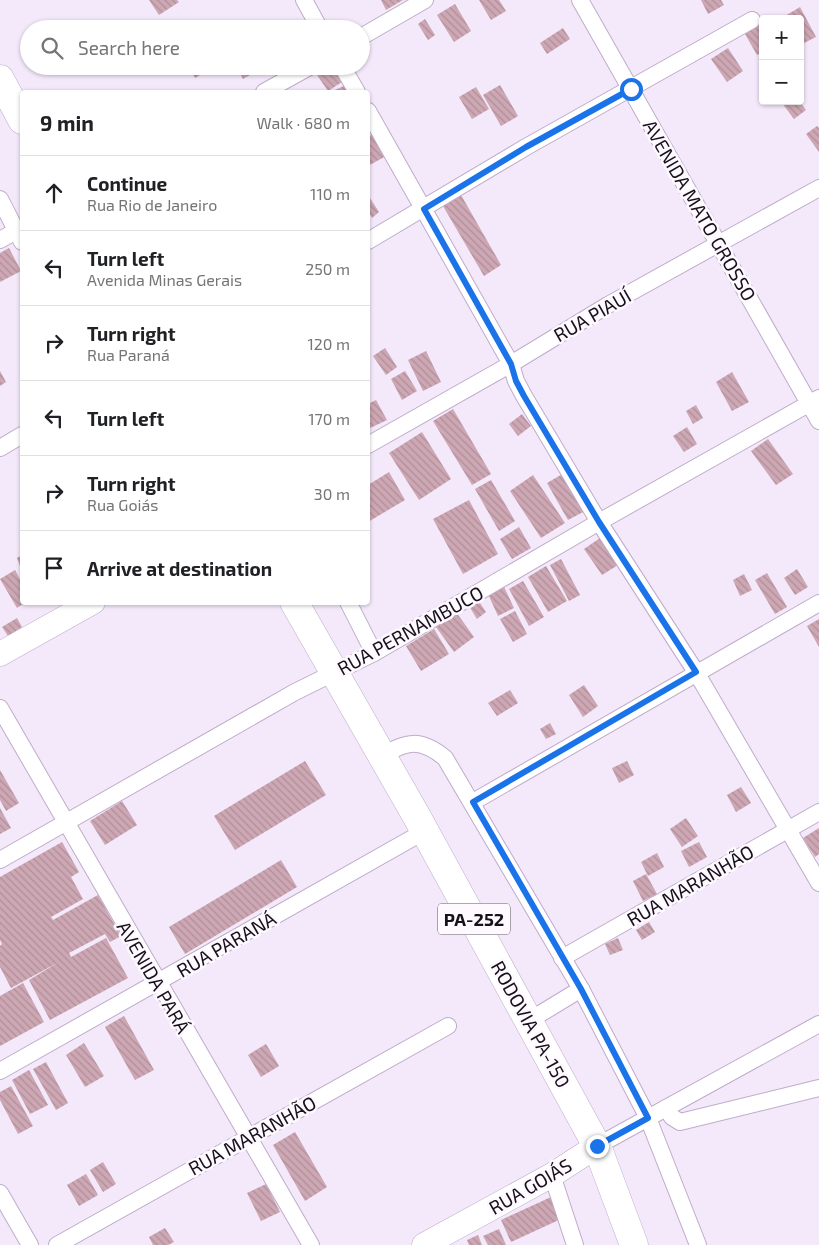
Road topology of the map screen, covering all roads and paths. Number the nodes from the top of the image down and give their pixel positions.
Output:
1 (304, 0) edge
2 (425, 0) edge
3 (580, 0) edge
4 (315, 20) edge
5 (752, 20) dead end
6 (370, 32) edge
7 (295, 75) edge
8 (347, 75) edge
9 (0, 79) edge
10 (631, 89) junction
11 (268, 90) edge
12 (356, 90) edge
13 (370, 114) edge
14 (20, 116) edge
15 (819, 188) edge
16 (0, 199) edge
17 (424, 209) junction
18 (19, 237) edge
19 (0, 240) edge
20 (370, 240) edge
21 (718, 245) junction
22 (511, 364) junction
23 (814, 400) edge
24 (819, 421) edge
25 (20, 436) edge
26 (370, 444) edge
27 (0, 448) edge
28 (599, 522) junction
29 (819, 602) edge
30 (88, 605) edge
31 (296, 605) edge
32 (350, 605) edge
33 (374, 653) junction
34 (0, 654) edge
35 (696, 672) junction
36 (334, 674) junction
37 (0, 708) edge
38 (381, 756) junction
39 (473, 802) junction
40 (819, 812) edge
41 (65, 822) junction
42 (788, 829) junction
43 (425, 831) junction
44 (0, 860) edge
45 (819, 883) edge
46 (562, 958) junction
47 (158, 983) junction
48 (581, 989) junction
49 (530, 1020) junction
50 (819, 1024) edge
51 (448, 1026) dead end
52 (0, 1071) edge
53 (819, 1088) edge
54 (666, 1108) junction
55 (648, 1118) junction
56 (248, 1138) junction
57 (597, 1146) junction
58 (552, 1175) junction
59 (0, 1193) edge
60 (30, 1245) edge
61 (57, 1245) edge
62 (311, 1245) edge
63 (424, 1245) edge
64 (575, 1245) edge
65 (634, 1245) edge
66 (698, 1245) edge

1 - 4 street
2 - 6 street
3 - 10 street, AVENIDA MATO GROSSO
5 - 10 street
7 - 11 street
8 - 12 street
9 - 14 highway
10 - 17 street
10 - 21 street, AVENIDA MATO GROSSO
13 - 17 street
15 - 21 street, RUA PIAUÍ
16 - 18 street
17 - 20 street
17 - 22 street
18 - 19 street
21 - 22 street, RUA PIAUÍ
21 - 23 street, AVENIDA MATO GROSSO
22 - 26 street, RUA PIAUÍ
22 - 28 street
23 - 24 street, AVENIDA MATO GROSSO
23 - 28 street, RUA PERNAMBUCO
25 - 27 street
28 - 33 street, RUA PERNAMBUCO
28 - 35 street
29 - 35 street
30 - 34 street
31 - 36 highway, RODOVIA PA-150 / PA-252
32 - 33 street
33 - 36 street, RUA PERNAMBUCO
35 - 39 street
35 - 42 street
36 - 38 highway, RODOVIA PA-150 / PA-252
36 - 41 street, RUA PERNAMBUCO
37 - 41 street, AVENIDA PARÁ
38 - 39 street
38 - 43 highway, RODOVIA PA-150 / PA-252
39 - 46 street
40 - 42 street, RUA MARANHÃO
41 - 44 street, RUA PERNAMBUCO
41 - 47 street, AVENIDA PARÁ
42 - 45 street
42 - 46 street, RUA MARANHÃO
43 - 47 street, RUA PARANÁ
43 - 49 highway, RODOVIA PA-150 / PA-252
46 - 48 street
47 - 52 street, RUA PARANÁ
47 - 56 street, AVENIDA PARÁ
48 - 49 street
48 - 55 street
49 - 57 highway, RODOVIA PA-150 / PA-252
50 - 54 street, RUA GOIÁS
51 - 56 street, RUA MARANHÃO
53 - 54 street
54 - 55 street, RUA GOIÁS
55 - 57 street, RUA GOIÁS
55 - 66 street
56 - 61 street, RUA MARANHÃO
56 - 62 street, AVENIDA PARÁ
57 - 58 street, RUA GOIÁS
57 - 65 highway, RODOVIA PA-150 / PA-252
58 - 63 street, RUA GOIÁS
58 - 64 street
59 - 60 street

